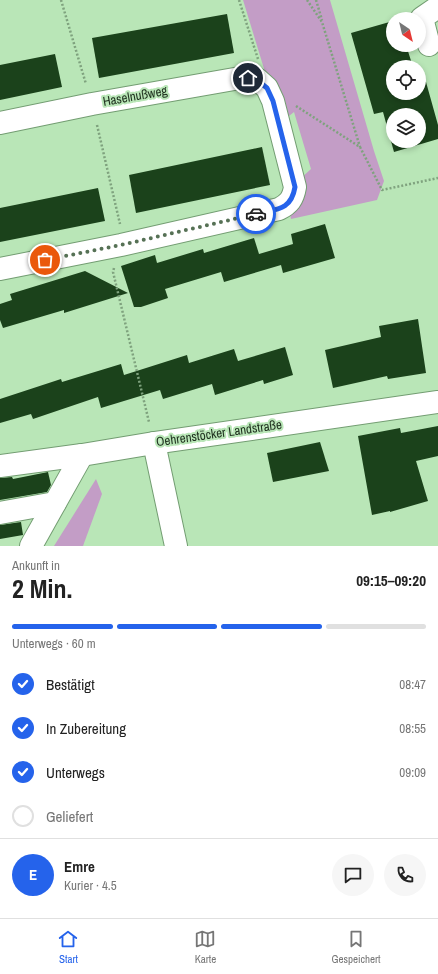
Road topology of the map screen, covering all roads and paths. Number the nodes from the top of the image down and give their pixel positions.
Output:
1 (61, 0) edge
2 (239, 0) edge
3 (307, 0) edge
4 (316, 0) edge
5 (438, 7) edge
6 (322, 22) junction
7 (429, 45) dead end
8 (267, 88) junction
9 (92, 104) junction
10 (0, 123) edge
11 (360, 147) junction
12 (438, 178) edge
13 (121, 245) junction
14 (0, 269) edge
15 (438, 402) edge
16 (154, 442) junction
17 (82, 455) junction
18 (0, 466) edge
19 (55, 503) junction
20 (0, 513) edge
21 (32, 546) edge
22 (176, 546) edge

1 - 9 path
2 - 8 path
3 - 6 path
4 - 6 path
5 - 7 street
6 - 11 path
8 - 9 street, Haselnußweg
8 - 11 path
8 - 13 street
9 - 10 street, Haselnußweg
9 - 13 path
11 - 12 path
13 - 14 street
13 - 16 path
15 - 16 street, Oehrenstöcker Landstraße
16 - 17 street, Oehrenstöcker Landstraße
16 - 22 street
17 - 18 street, Oehrenstöcker Landstraße
17 - 19 street
19 - 20 street
19 - 21 street

